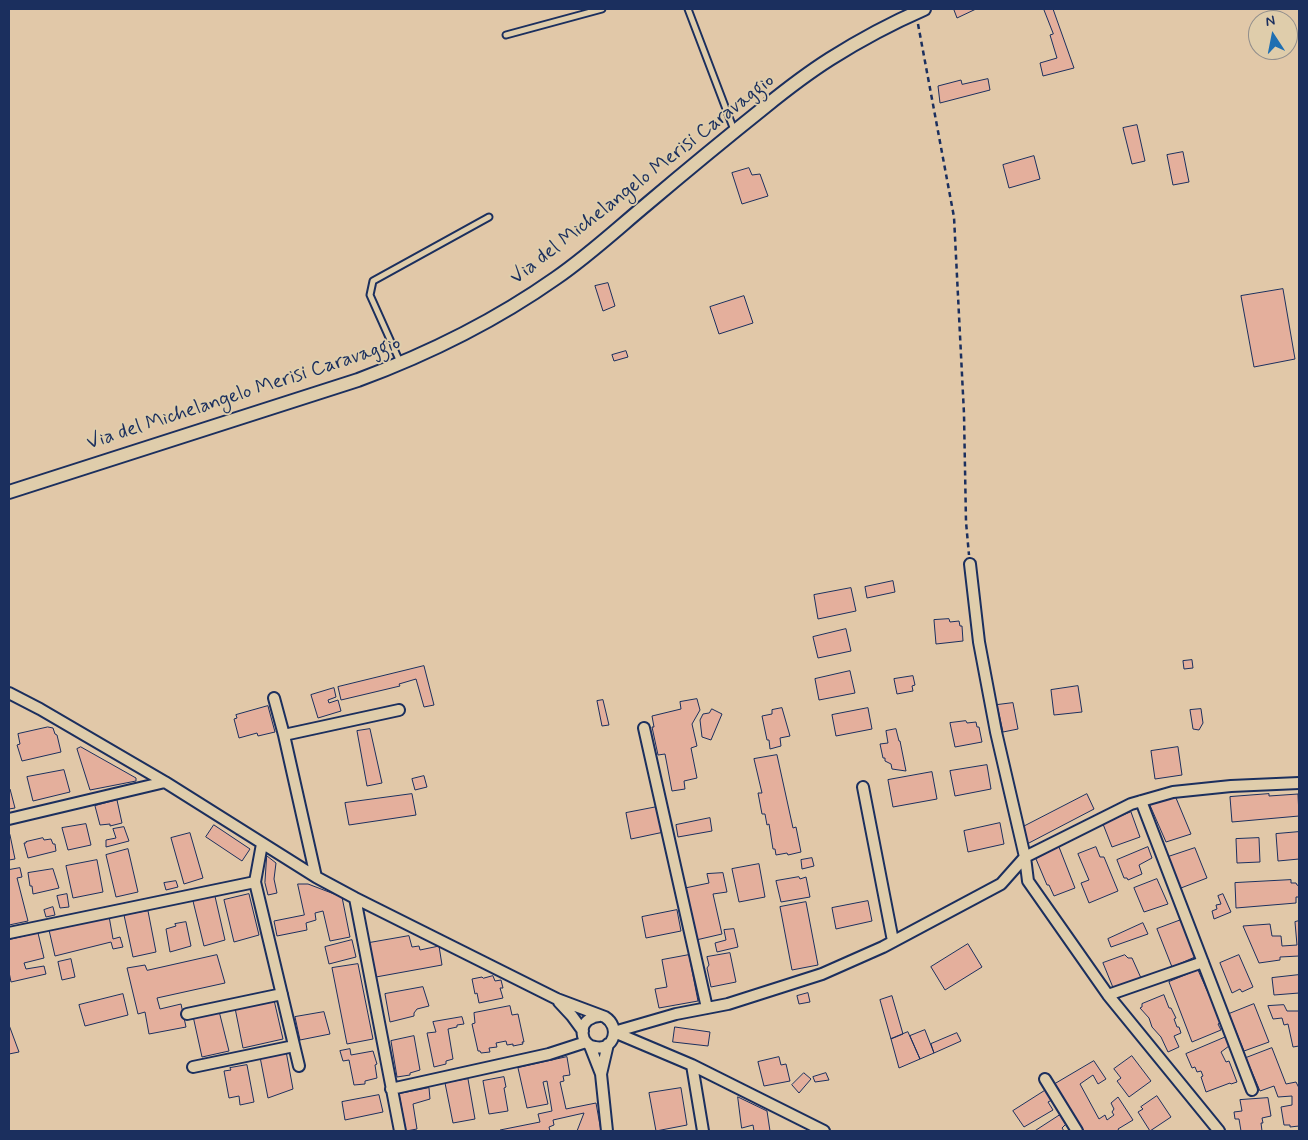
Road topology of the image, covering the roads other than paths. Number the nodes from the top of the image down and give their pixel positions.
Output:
1 (602, 9) edge
2 (688, 9) edge
3 (920, 10) edge
4 (506, 35) dead end
5 (734, 131) junction
6 (489, 217) dead end
7 (401, 364) junction
8 (9, 492) edge
9 (970, 564) road end
10 (9, 693) edge
11 (274, 698) dead end
12 (399, 710) dead end
13 (644, 728) dead end
14 (284, 736) junction
15 (165, 782) junction
16 (1299, 784) edge
17 (862, 787) dead end
18 (1141, 801) junction
19 (9, 819) edge
20 (262, 844) junction
21 (1025, 858) junction
22 (316, 877) junction
23 (255, 882) junction
24 (355, 898) junction
25 (9, 933) edge
26 (893, 941) junction
27 (1203, 962) junction
28 (282, 994) junction
29 (1108, 996) junction
30 (557, 999) junction
31 (707, 1008) junction
32 (187, 1014) dead end
33 (599, 1016) junction
34 (583, 1031) junction
35 (614, 1032) junction
36 (588, 1044) junction
37 (608, 1044) junction
38 (294, 1046) junction
39 (692, 1065) junction
40 (193, 1066) dead end
41 (299, 1066) dead end
42 (601, 1074) junction
43 (1045, 1079) dead end
44 (391, 1089) junction
45 (1252, 1090) dead end
46 (400, 1131) edge
47 (607, 1131) edge
48 (703, 1131) edge
49 (824, 1131) edge
50 (1077, 1131) edge
51 (1219, 1131) edge

1 - 4 lane
2 - 5 lane
3 - 5 street, Via del Michelangelo Merisi Caravaggio
5 - 7 street, Via del Michelangelo Merisi Caravaggio
6 - 7 lane
7 - 8 street, Via del Michelangelo Merisi Caravaggio
9 - 21 street
10 - 15 street
11 - 14 street
12 - 14 street
13 - 31 street
14 - 22 street
15 - 19 street
15 - 20 street
16 - 18 street
17 - 26 street
18 - 21 street
18 - 27 street
20 - 22 street
20 - 23 street
21 - 26 street
21 - 29 street
22 - 24 street
23 - 25 street
23 - 28 street
24 - 30 street
24 - 44 street
26 - 31 street
27 - 29 street
27 - 45 street
28 - 32 street
28 - 38 street
29 - 51 street
30 - 33 street
30 - 34 street
31 - 35 street
33 - 34 street
33 - 35 street
34 - 36 street
35 - 37 street
35 - 39 street
36 - 37 street
36 - 42 street
36 - 44 street
37 - 42 street
38 - 40 street
38 - 41 street
39 - 48 street
39 - 49 street
42 - 47 street
43 - 50 street
44 - 46 street

